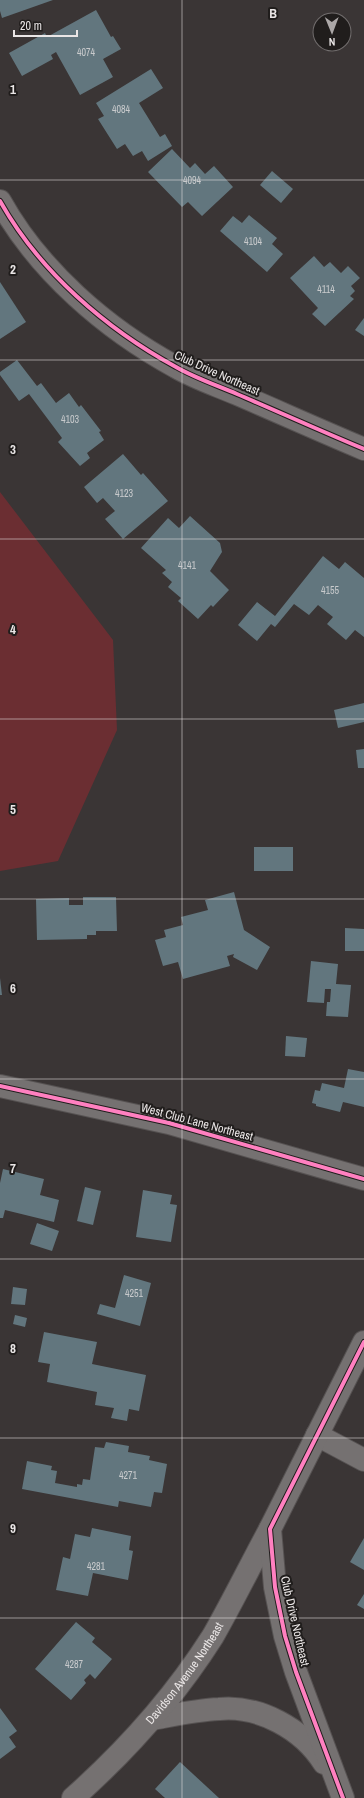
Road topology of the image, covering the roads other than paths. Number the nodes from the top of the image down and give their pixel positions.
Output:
1 (0, 201) edge
2 (364, 449) edge
3 (0, 1086) edge
4 (364, 1179) edge
5 (364, 1342) edge
6 (317, 1435) junction
7 (364, 1460) edge
8 (270, 1529) junction
9 (152, 1719) junction
10 (340, 1791) edge
11 (73, 1798) edge

1 - 2 street, Club Drive Northeast
3 - 4 street, West Club Lane Northeast
5 - 6 street
6 - 7 street
6 - 8 street
8 - 9 street, Davidson Avenue Northeast
8 - 10 street, Club Drive Northeast
9 - 10 street
9 - 11 street, Davidson Avenue Northeast

